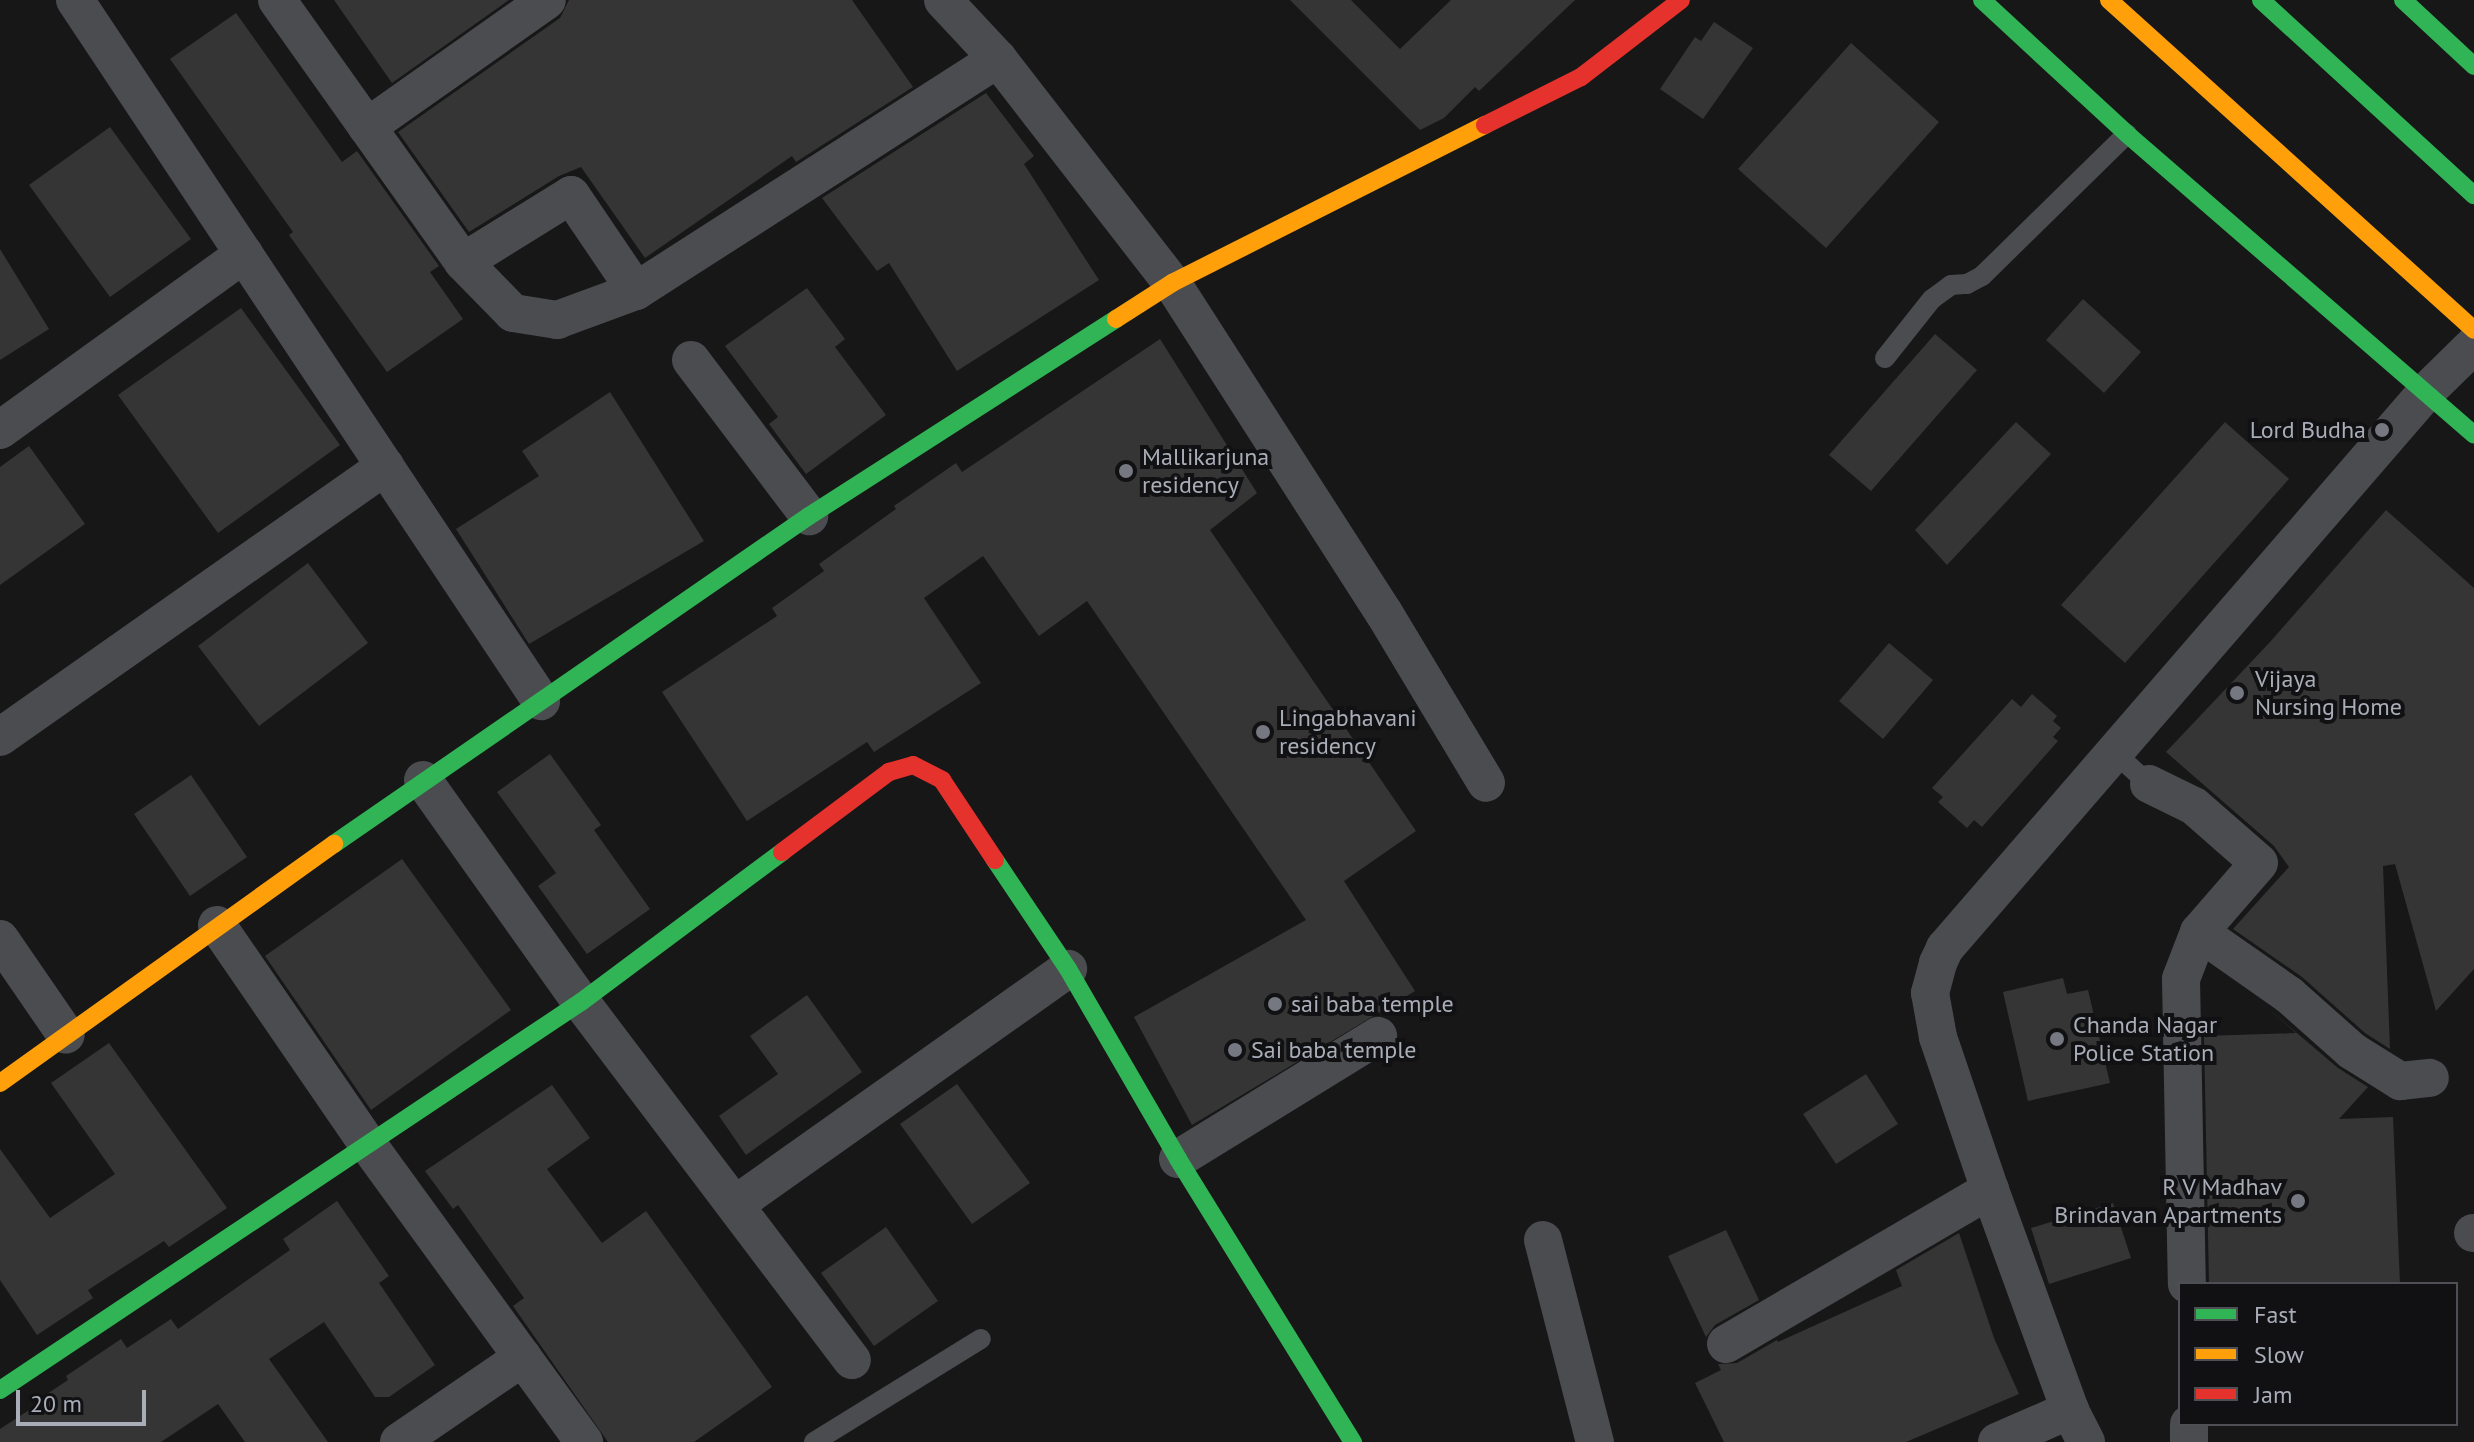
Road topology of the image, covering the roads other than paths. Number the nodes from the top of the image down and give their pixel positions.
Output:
1 (75, 0) edge
2 (277, 0) edge
3 (547, 0) edge
4 (943, 0) edge
5 (1681, 0) edge
6 (1982, 0) edge
7 (2109, 0) edge
8 (2261, 0) edge
9 (2403, 0) edge
10 (998, 59) junction
11 (2474, 66) edge
12 (367, 127) junction
13 (2127, 134) junction
14 (2474, 167) edge
15 (2455, 178) junction
16 (2474, 195) edge
17 (244, 254) junction
18 (463, 262) junction
19 (1187, 276) junction
20 (636, 291) junction
21 (2474, 330) edge
22 (2474, 345) edge
23 (1885, 358) dead end
24 (691, 360) dead end
25 (2427, 391) junction
26 (0, 430) edge
27 (2474, 435) edge
28 (385, 466) junction
29 (809, 516) junction
30 (541, 701) junction
31 (0, 737) edge
32 (2115, 753) junction
33 (423, 780) junction
34 (1486, 783) dead end
35 (2149, 784) joint
36 (217, 925) junction
37 (2199, 932) junction
38 (0, 939) edge
39 (1068, 969) junction
40 (581, 1002) junction
41 (66, 1035) junction
42 (1378, 1036) dead end
43 (2430, 1078) dead end
44 (0, 1083) edge
45 (369, 1146) junction
46 (1178, 1159) junction
47 (1990, 1190) junction
48 (736, 1204) junction
49 (1543, 1240) dead end
50 (2187, 1282) edge
51 (981, 1339) dead end
52 (1726, 1344) dead end
53 (523, 1357) junction
54 (852, 1360) dead end
55 (0, 1390) edge
56 (2078, 1426) edge
57 (399, 1442) edge
58 (584, 1442) edge
59 (814, 1442) edge
60 (1353, 1442) edge
61 (1595, 1442) edge
62 (1997, 1442) edge

1 - 17 street
2 - 12 street
3 - 12 street
4 - 10 street
5 - 19 main road
6 - 13 main road
7 - 21 main road
8 - 15 main road
9 - 11 main road
10 - 19 street
10 - 20 street
12 - 18 street
13 - 23 lane
13 - 25 main road
14 - 15 main road
15 - 16 main road
17 - 26 street
17 - 28 street
18 - 20 street
18 - 20 street
19 - 29 main road
19 - 34 street
22 - 25 street
24 - 29 street
25 - 27 main road
25 - 32 street
28 - 30 street
28 - 31 street
29 - 30 main road
30 - 33 main road
32 - 35 lane
32 - 47 street
33 - 36 main road
33 - 40 street
35 - 37 street
36 - 41 main road
36 - 45 street
37 - 43 street
37 - 50 street
38 - 41 street
39 - 40 main road
39 - 46 main road
39 - 48 street
40 - 45 main road
40 - 48 street
41 - 44 main road
42 - 46 street
45 - 53 street
45 - 55 main road
46 - 60 main road
47 - 52 street
47 - 56 street
48 - 54 street
49 - 61 street
51 - 59 lane
53 - 57 street
53 - 58 street
56 - 62 street

